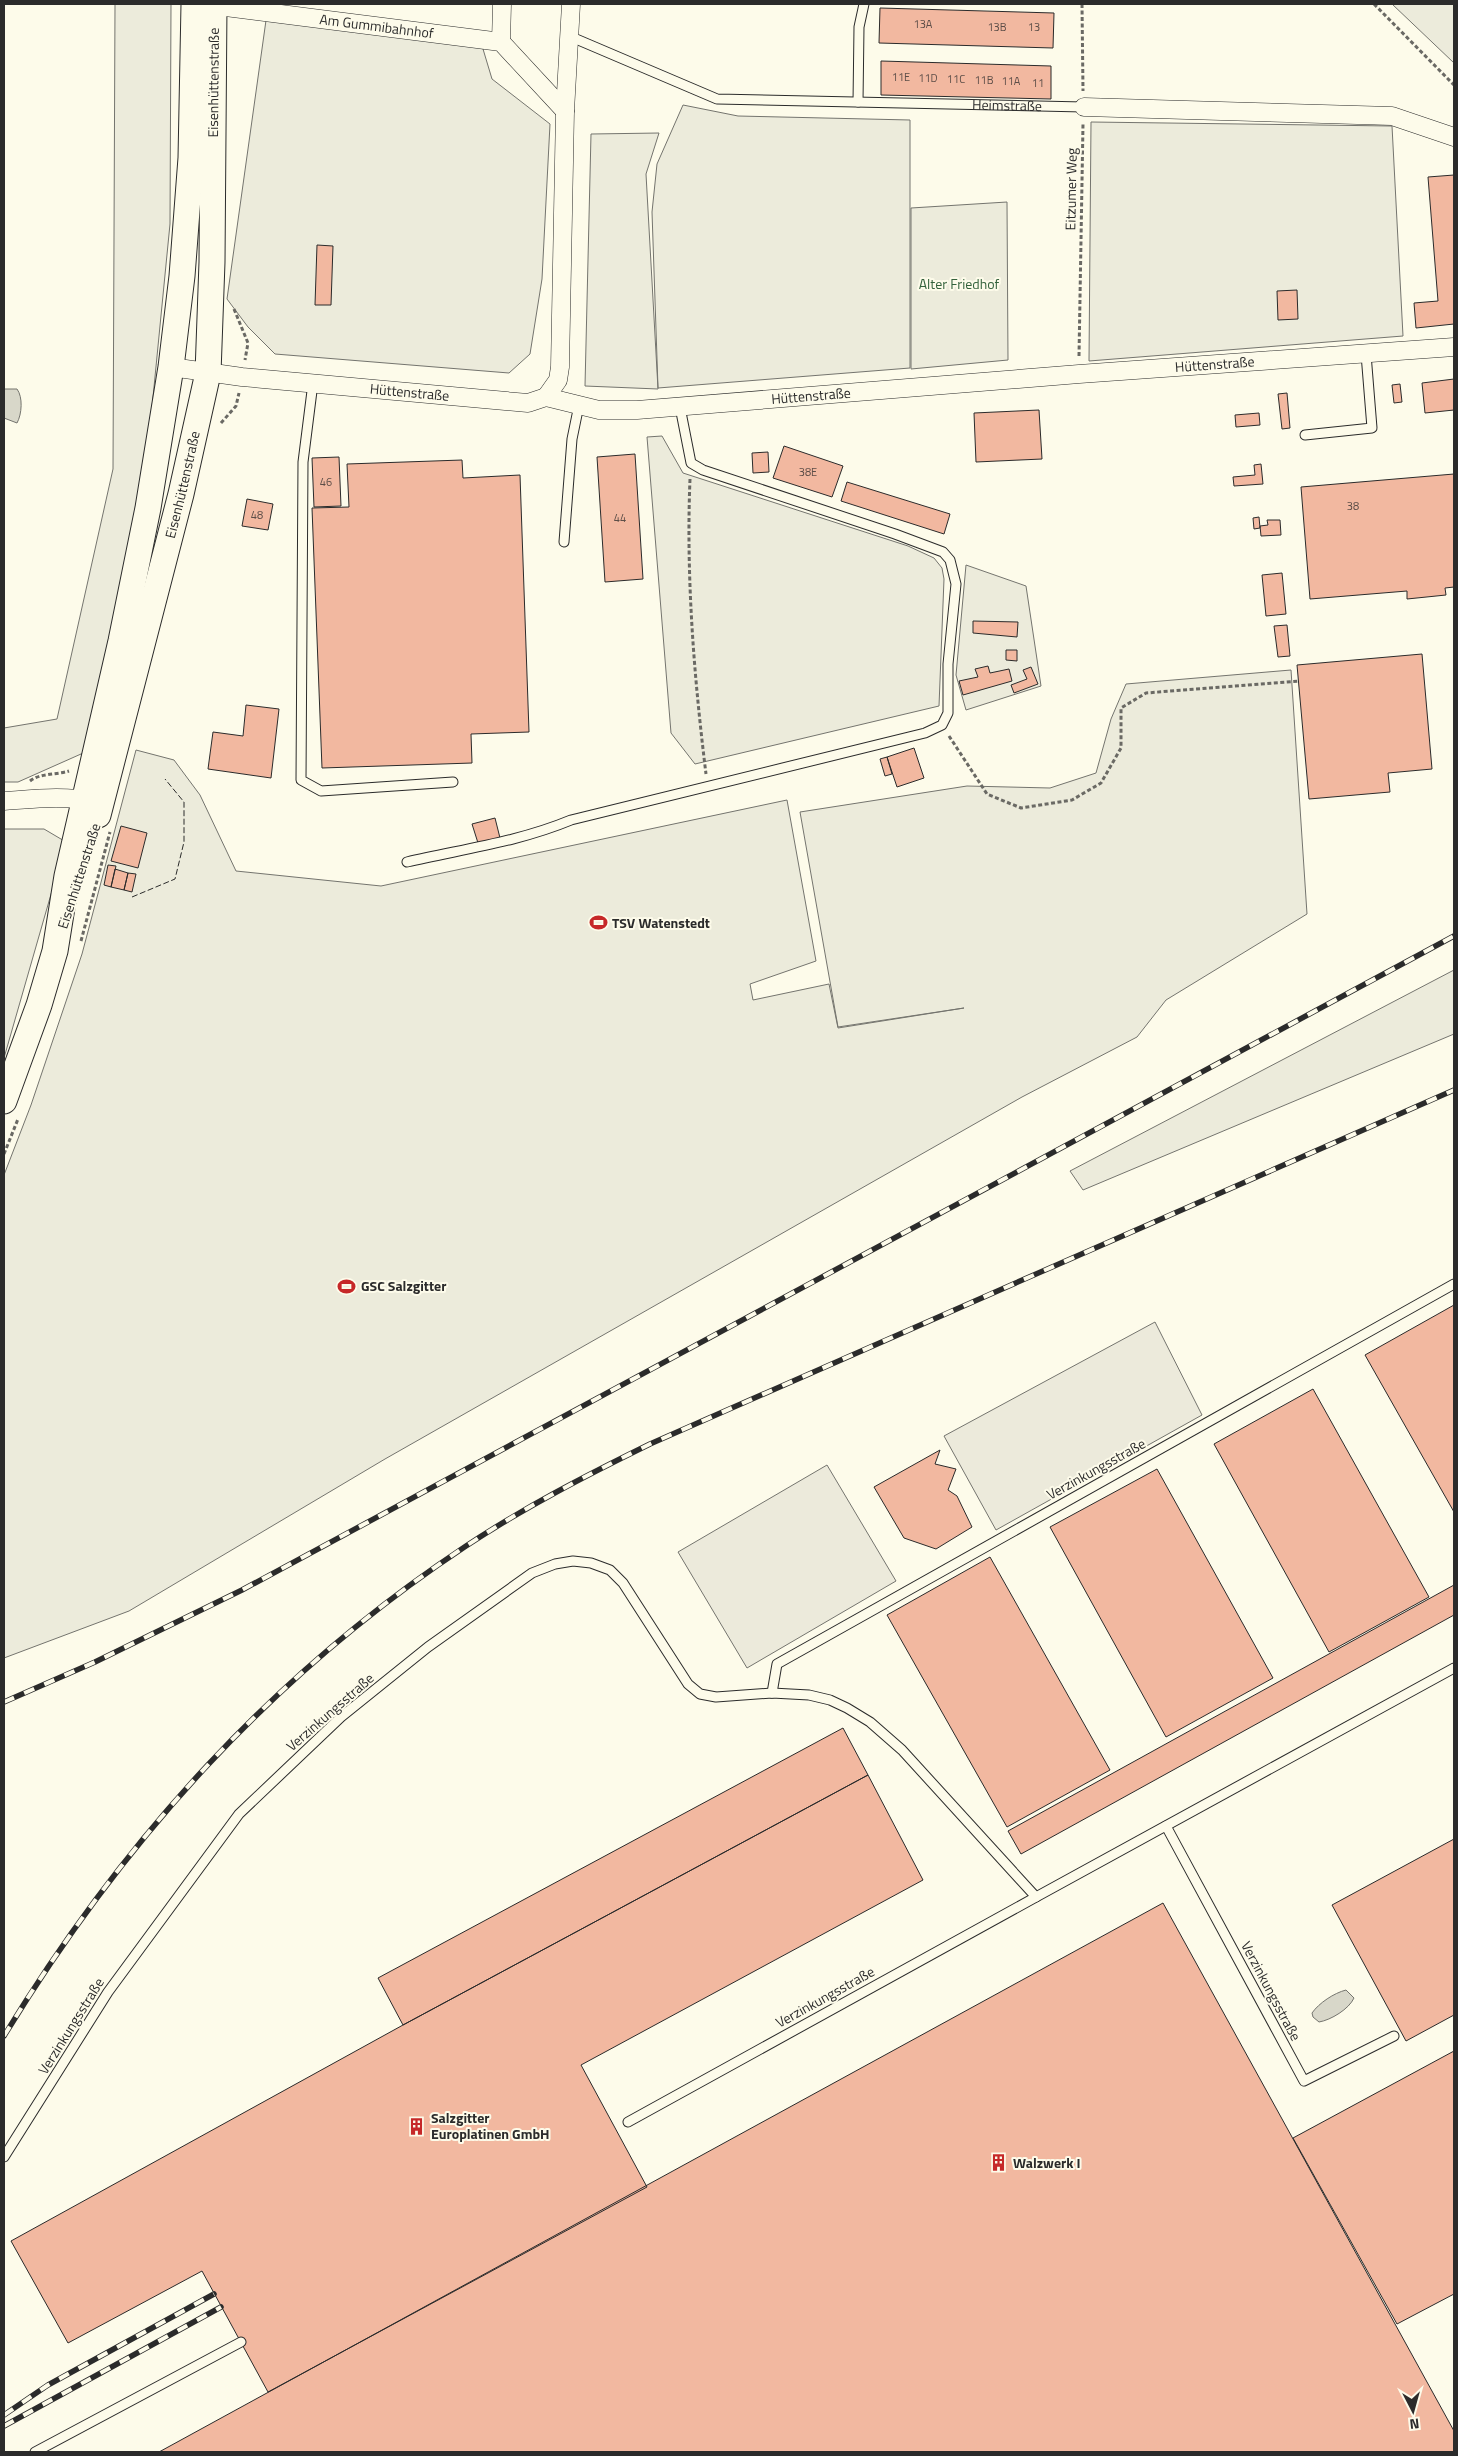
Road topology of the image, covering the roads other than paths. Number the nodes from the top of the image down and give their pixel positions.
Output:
1 (204, 4) edge
2 (502, 4) edge
3 (571, 4) edge
4 (864, 4) edge
5 (569, 36) junction
6 (501, 42) junction
7 (858, 102) junction
8 (1084, 107) joint
9 (565, 111) junction
10 (1454, 137) edge
11 (1454, 347) edge
12 (1366, 354) junction
13 (171, 367) junction
14 (208, 373) junction
15 (313, 383) junction
16 (546, 397) junction
17 (580, 405) junction
18 (680, 407) junction
19 (1306, 435) dead end
20 (564, 542) dead end
21 (453, 782) dead end
22 (5, 800) edge
23 (93, 802) junction
24 (407, 862) dead end
25 (4, 1102) edge
26 (1454, 1284) edge
27 (1454, 1668) edge
28 (772, 1693) junction
29 (1166, 1826) junction
30 (1036, 1897) junction
31 (1394, 2036) dead end
32 (628, 2122) dead end
33 (4, 2157) edge
34 (241, 2342) dead end
35 (35, 2452) edge

1 - 6 street, Am Gummibahnhof
1 - 13 street, Eisenhüttenstraße
1 - 14 street, Eisenhüttenstraße
2 - 6 street
3 - 5 street
4 - 7 lane
5 - 7 lane, Heimstraße
5 - 9 street
6 - 9 street
7 - 8 lane, Heimstraße
8 - 10 street, Heimstraße
9 - 16 street
11 - 12 street, Hüttenstraße
12 - 18 street, Hüttenstraße
12 - 19 lane
13 - 14 street, Hüttenstraße
13 - 23 street, Eisenhüttenstraße
14 - 15 street, Hüttenstraße
14 - 23 street, Eisenhüttenstraße
15 - 16 street, Hüttenstraße
15 - 21 lane
16 - 17 street, Hüttenstraße
17 - 18 street, Hüttenstraße
17 - 20 lane
18 - 24 lane
22 - 23 street
23 - 25 street, Eisenhüttenstraße
26 - 28 lane, Verzinkungsstraße
27 - 29 lane, Verzinkungsstraße
28 - 30 lane, Verzinkungsstraße
28 - 33 lane, Verzinkungsstraße
29 - 30 lane, Verzinkungsstraße
29 - 31 lane, Verzinkungsstraße
30 - 32 lane, Verzinkungsstraße
34 - 35 lane

